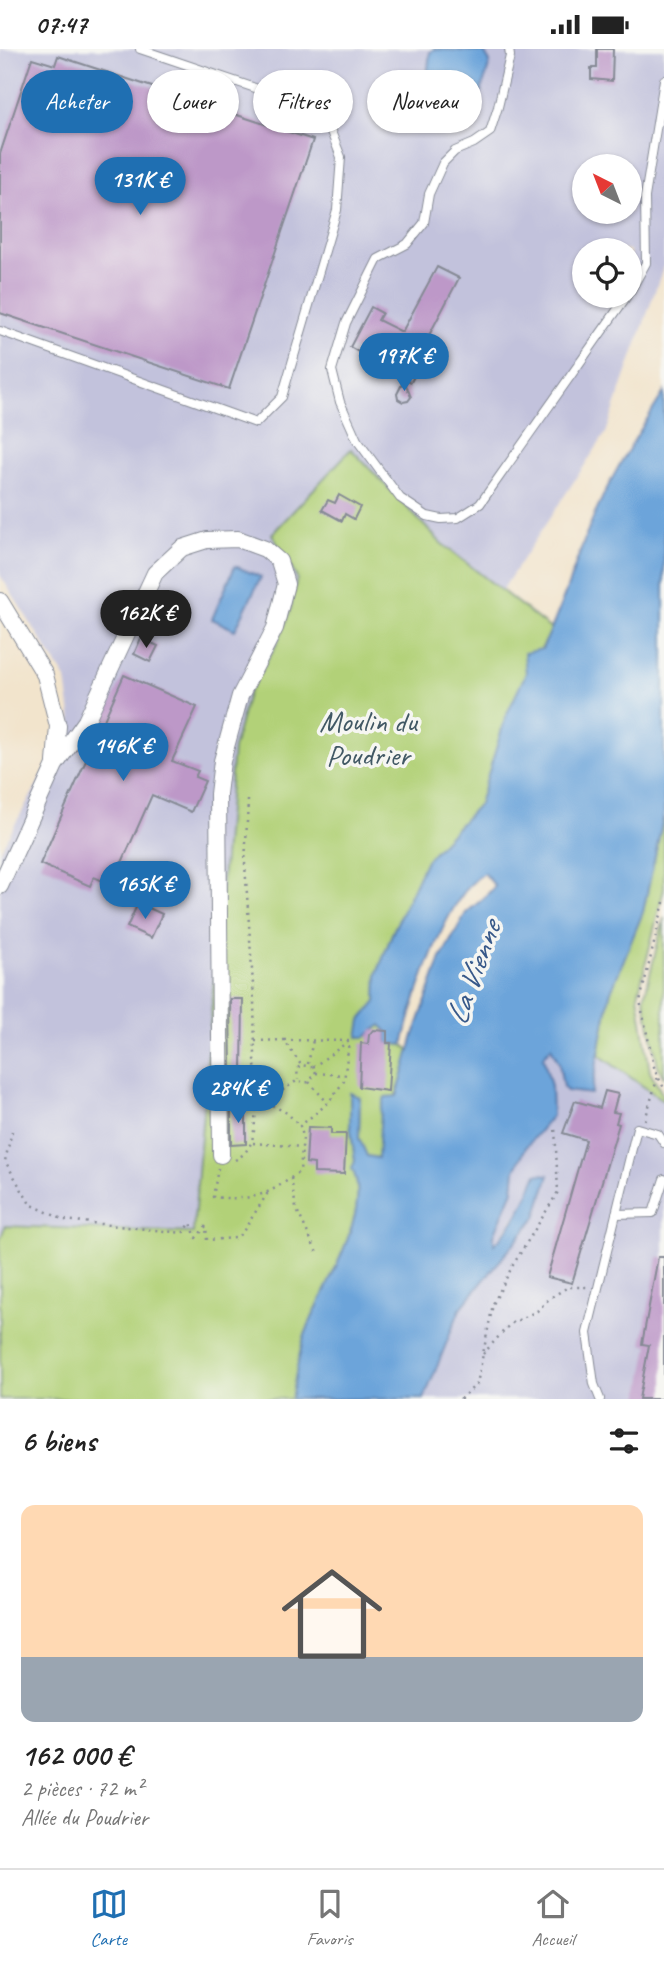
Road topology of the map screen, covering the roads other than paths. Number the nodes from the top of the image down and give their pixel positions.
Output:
1 (140, 49) edge
2 (509, 49) edge
3 (664, 80) edge
4 (642, 270) edge
5 (619, 308) edge
6 (0, 331) edge
7 (0, 601) edge
8 (55, 765) junction
9 (0, 885) edge
10 (664, 1143) edge
11 (219, 1163) road end
12 (664, 1179) edge
13 (616, 1214) junction
14 (600, 1399) edge

1 - 6 lane
2 - 5 lane
3 - 4 lane
7 - 8 street
8 - 9 street
8 - 11 street
10 - 13 lane
12 - 13 lane
13 - 14 lane

